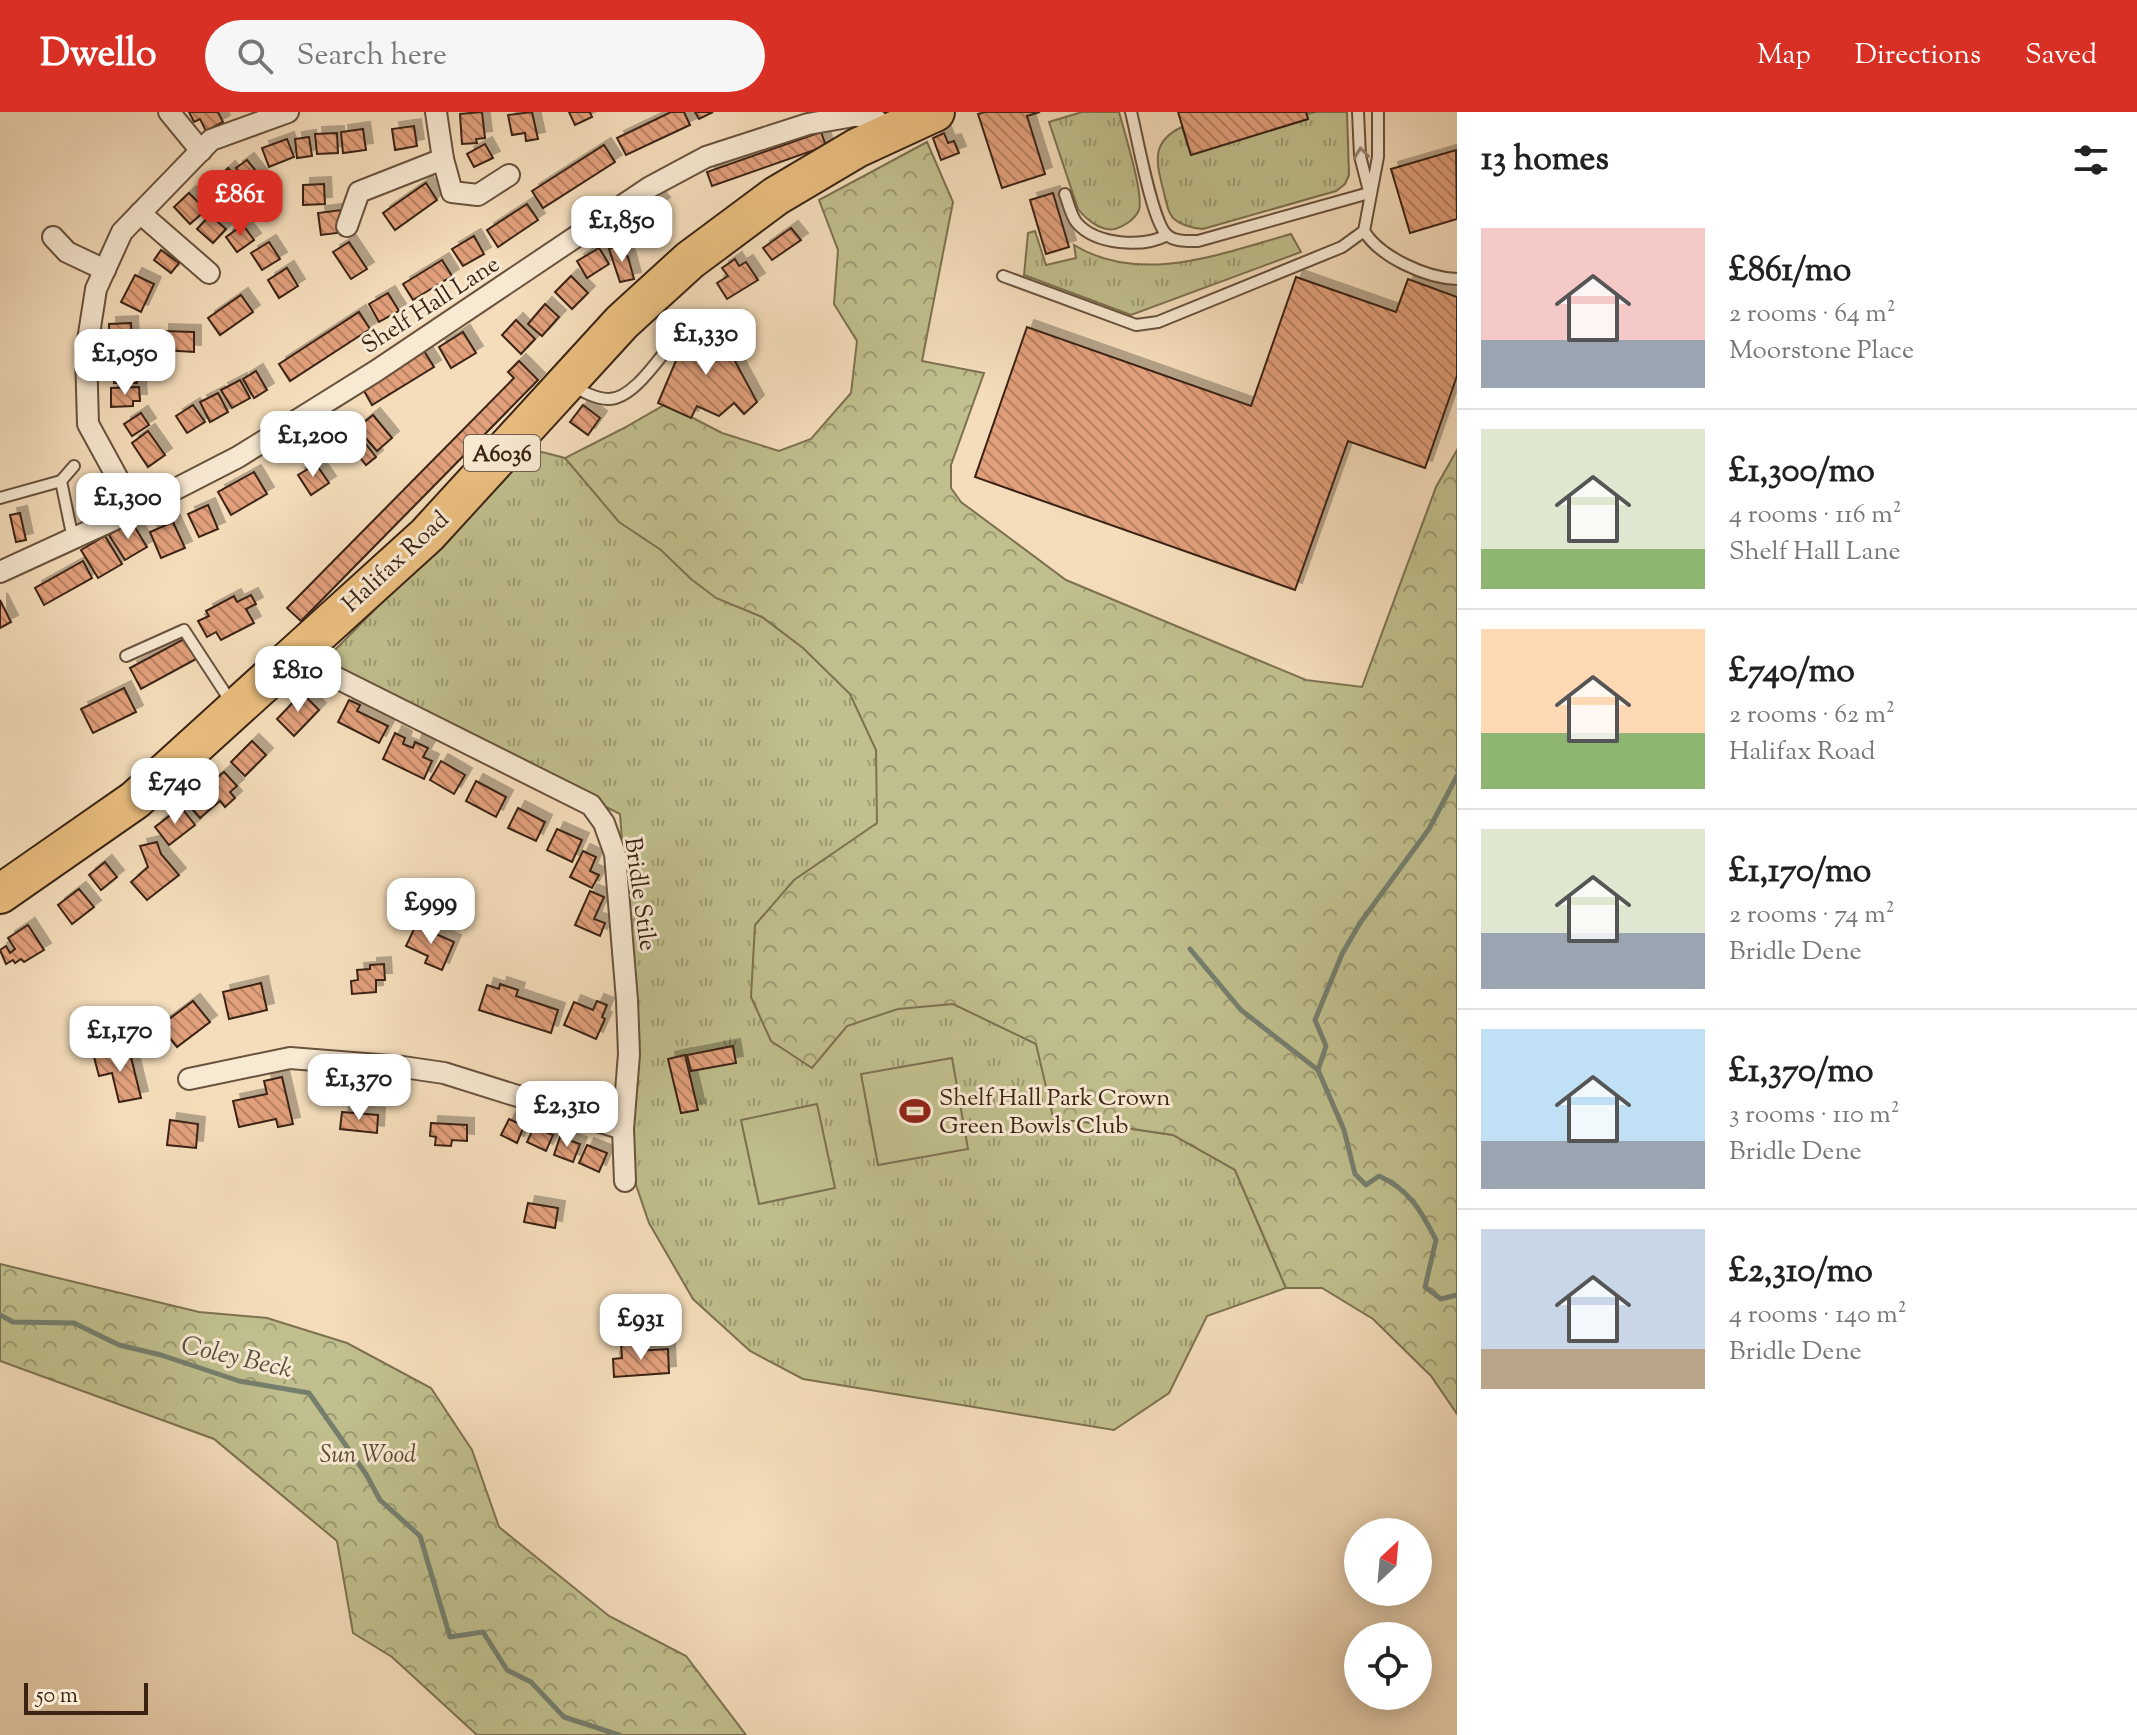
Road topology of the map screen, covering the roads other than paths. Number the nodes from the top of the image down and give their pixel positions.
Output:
1 (169, 112) edge
2 (288, 112) edge
3 (436, 112) edge
4 (935, 112) edge
5 (1131, 112) edge
6 (1358, 112) edge
7 (1378, 112) edge
8 (806, 118) edge
9 (877, 120) edge
10 (201, 151) junction
11 (443, 159) junction
12 (509, 175) dead end
13 (1369, 193) junction
14 (1065, 194) dead end
15 (140, 213) junction
16 (347, 226) dead end
17 (1364, 231) junction
18 (1167, 235) junction
19 (53, 237) dead end
20 (105, 270) junction
21 (209, 273) dead end
22 (1003, 276) dead end
23 (1457, 279) edge
24 (678, 336) dead end
25 (567, 382) junction
26 (74, 466) dead end
27 (61, 481) junction
28 (0, 498) edge
29 (135, 510) junction
30 (73, 539) junction
31 (0, 572) edge
32 (297, 653) junction
33 (126, 656) dead end
34 (235, 709) junction
35 (0, 894) edge
36 (189, 1079) dead end
37 (623, 1129) junction
38 (625, 1181) dead end

1 - 10 street
2 - 10 street
3 - 11 street
4 - 9 highway, A6036
5 - 18 lane
13 -> 6 lane
7 - 13 lane
8 - 9 street, Shelf Hall Lane
8 - 29 street, Shelf Hall Lane
9 - 25 highway, Halifax Road / A6036
10 - 15 street
11 - 12 street
11 - 16 street
13 - 17 lane
13 - 18 lane
14 - 18 lane
15 - 20 street
15 - 21 street
17 - 22 lane
17 - 23 lane
19 - 20 street
20 - 29 street
24 - 25 lane
25 - 32 highway, Halifax Road / A6036
26 - 27 lane
27 - 28 lane
27 - 30 lane
29 - 30 street, Shelf Hall Lane
30 - 31 street, Shelf Hall Lane
32 - 34 highway, Halifax Road / A6036
32 - 37 street, Bridle Stile
33 - 34 lane
34 - 35 highway, Halifax Road / A6036
36 - 37 street
37 - 38 street, Bridle Stile

